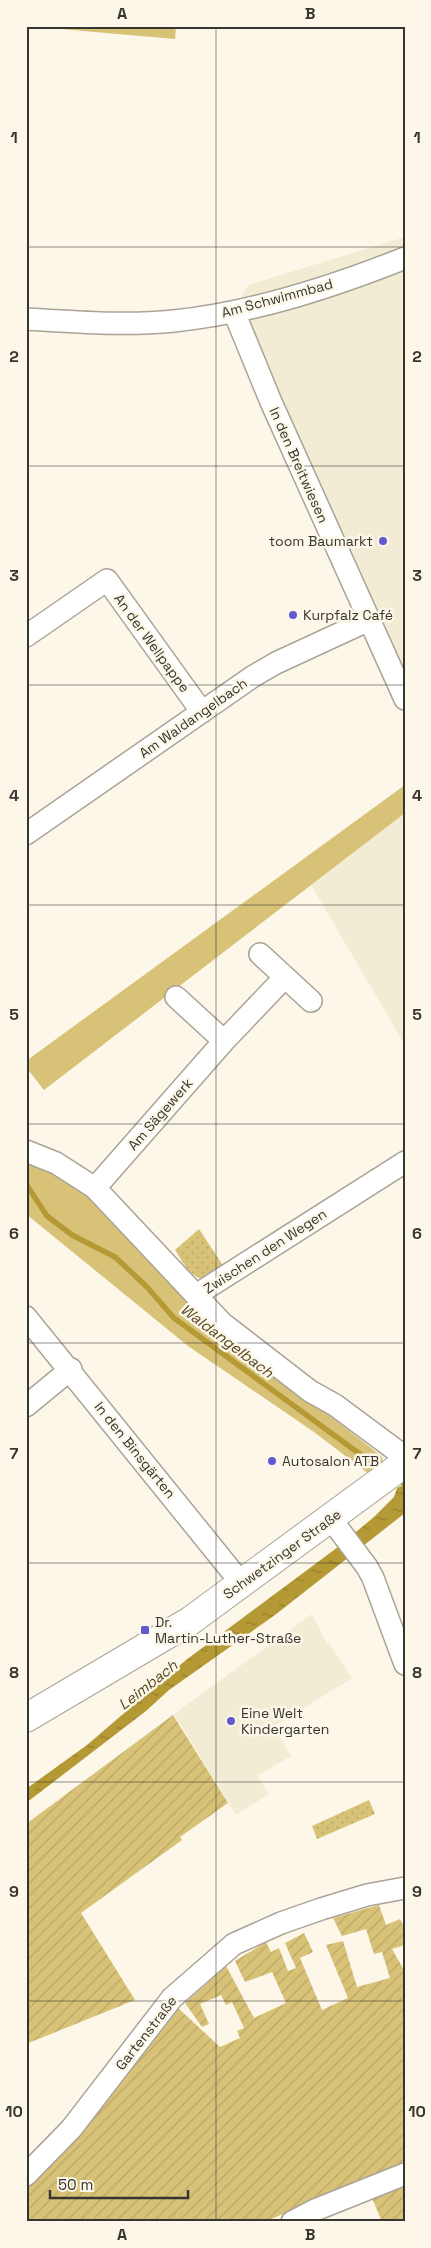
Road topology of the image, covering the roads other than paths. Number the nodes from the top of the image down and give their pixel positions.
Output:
1 (405, 258) edge
2 (234, 312) junction
3 (26, 319) edge
4 (369, 620) junction
5 (26, 636) edge
6 (405, 699) edge
7 (202, 712) junction
8 (26, 834) edge
9 (260, 954) dead end
10 (285, 977) junction
11 (176, 998) dead end
12 (311, 1000) dead end
13 (224, 1041) junction
14 (26, 1151) edge
15 (405, 1162) edge
16 (95, 1188) junction
17 (196, 1296) junction
18 (26, 1317) edge
19 (70, 1369) junction
20 (26, 1406) edge
21 (397, 1467) edge
22 (337, 1528) junction
23 (242, 1584) junction
24 (399, 1632) edge
25 (405, 1664) edge
26 (26, 1718) edge
27 (405, 1888) edge
28 (405, 2174) edge
29 (26, 2175) edge
30 (292, 2222) edge

1 - 2 street, Am Schwimmbad
2 - 3 street, Am Schwimmbad
2 - 4 street, In den Breitwiesen
4 - 6 street, In den Breitwiesen
4 - 7 street, Am Waldangelbach
5 - 7 street, An der Wellpappe
7 - 8 street, Am Waldangelbach
9 - 10 street
10 - 12 street
10 - 13 street, Am Sägewerk
11 - 13 street
13 - 16 street, Am Sägewerk
14 - 16 street
15 - 17 street, Zwischen den Wegen
16 - 17 street
17 - 21 street, Zwischen den Wegen
18 - 19 street, In den Binsgärten
19 - 20 street
19 - 23 street, In den Binsgärten
21 - 22 street, Schwetzinger Straße
22 - 23 street, Schwetzinger Straße
22 - 24 street
23 - 26 street, Schwetzinger Straße
24 - 25 street
27 - 29 street, Gartenstraße
28 - 30 street

